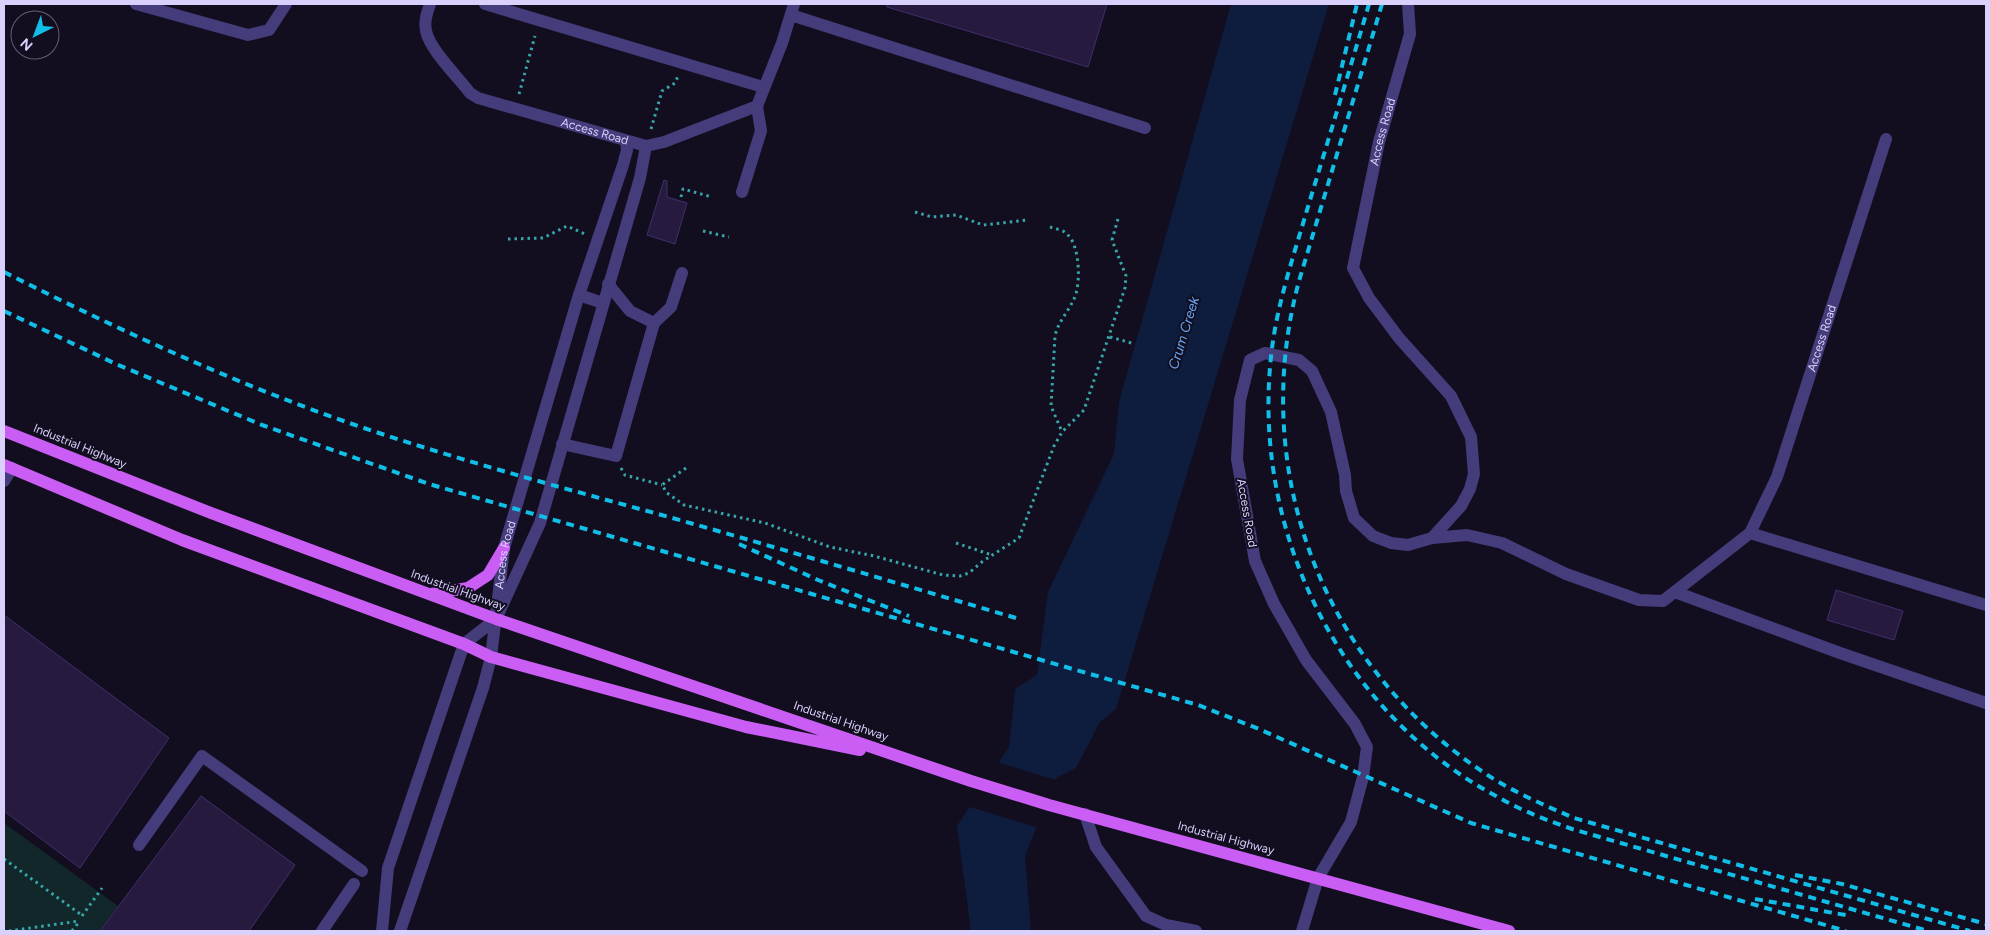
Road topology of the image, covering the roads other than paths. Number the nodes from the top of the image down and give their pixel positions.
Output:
1 (136, 4) edge
2 (286, 4) edge
3 (430, 4) edge
4 (485, 4) edge
5 (1408, 4) edge
6 (792, 9) edge
7 (763, 87) junction
8 (757, 106) junction
9 (1145, 128) dead end
10 (1886, 139) dead end
11 (626, 141) junction
12 (646, 146) junction
13 (742, 192) dead end
14 (682, 273) dead end
15 (608, 284) junction
16 (579, 295) junction
17 (603, 303) junction
18 (654, 323) junction
19 (4, 431) edge
20 (562, 444) junction
21 (8, 467) edge
22 (4, 480) edge
23 (1750, 533) junction
24 (1432, 538) junction
25 (504, 548) junction
26 (1675, 592) junction
27 (430, 594) junction
28 (1986, 605) edge
29 (496, 619) junction
30 (464, 644) junction
31 (491, 657) junction
32 (1986, 703) edge
33 (908, 759) junction
34 (1085, 814) junction
35 (138, 845) dead end
36 (362, 871) dead end
37 (1318, 878) junction
38 (354, 884) dead end
39 (322, 931) edge
40 (382, 931) edge
41 (400, 931) edge
42 (1196, 931) edge
43 (1302, 931) edge
44 (1509, 931) edge

1 - 2 lane
3 - 11 lane, Access Road
4 - 7 lane
5 - 24 lane, Access Road
6 - 7 lane
6 - 9 lane
7 - 8 lane
8 - 12 lane
8 - 13 lane
10 - 23 lane, Access Road
11 - 12 lane
11 - 16 lane, Access Road
12 - 15 lane, Access Road
14 - 18 lane
15 - 17 lane, Access Road
15 - 18 lane
16 - 17 lane
16 - 25 lane, Access Road
17 - 20 lane, Access Road
18 - 20 lane
19 - 27 main road, Industrial Highway
20 - 29 lane, Access Road
21 - 22 lane
21 - 30 main road, Industrial Highway
23 - 26 lane, Access Road
23 - 28 lane
24 - 26 lane, Access Road
24 - 37 lane, Access Road
25 - 27 main road
25 - 29 lane, Access Road
26 - 32 lane
27 - 29 main road, Industrial Highway
29 - 30 lane
29 - 31 lane
29 - 33 main road, Industrial Highway
30 - 31 main road, Industrial Highway
30 - 40 lane
31 - 33 main road, Industrial Highway
31 - 41 lane
33 - 34 main road, Industrial Highway
34 - 37 main road, Industrial Highway
34 - 42 lane
35 - 36 lane
37 - 43 lane, Access Road
37 - 44 main road, Industrial Highway
38 - 39 lane

